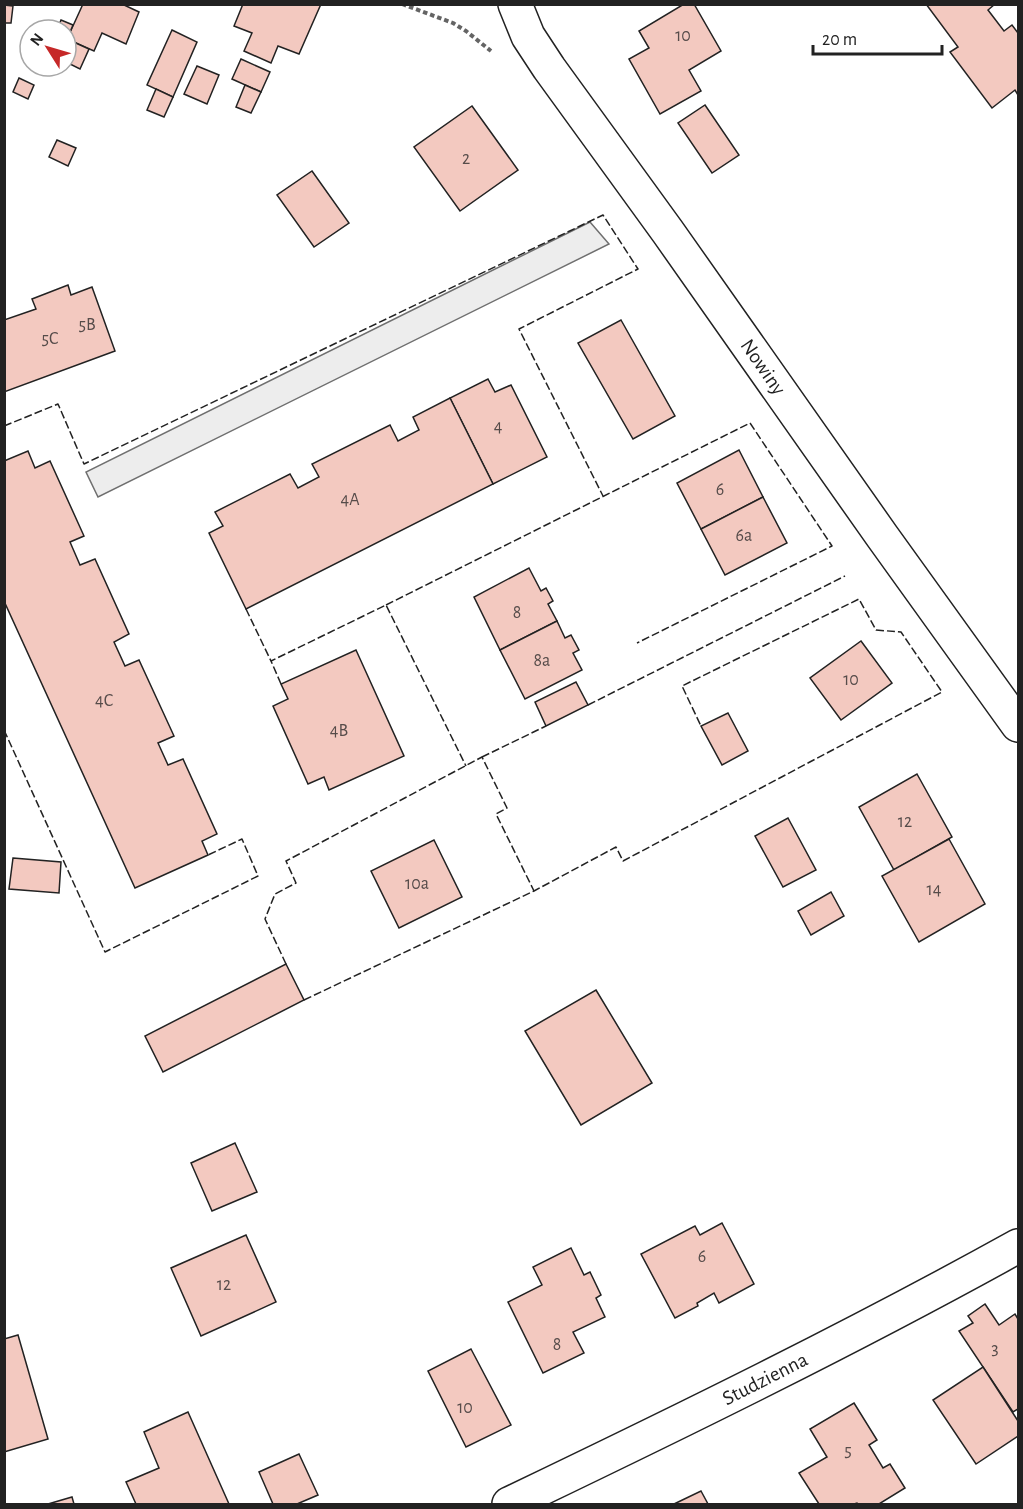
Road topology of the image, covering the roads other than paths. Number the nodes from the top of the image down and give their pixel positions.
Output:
1 (515, 4) edge
2 (1018, 725) edge
3 (1018, 1246) edge
4 (509, 1504) edge

1 - 2 street, Nowiny
3 - 4 street, Studzienna

